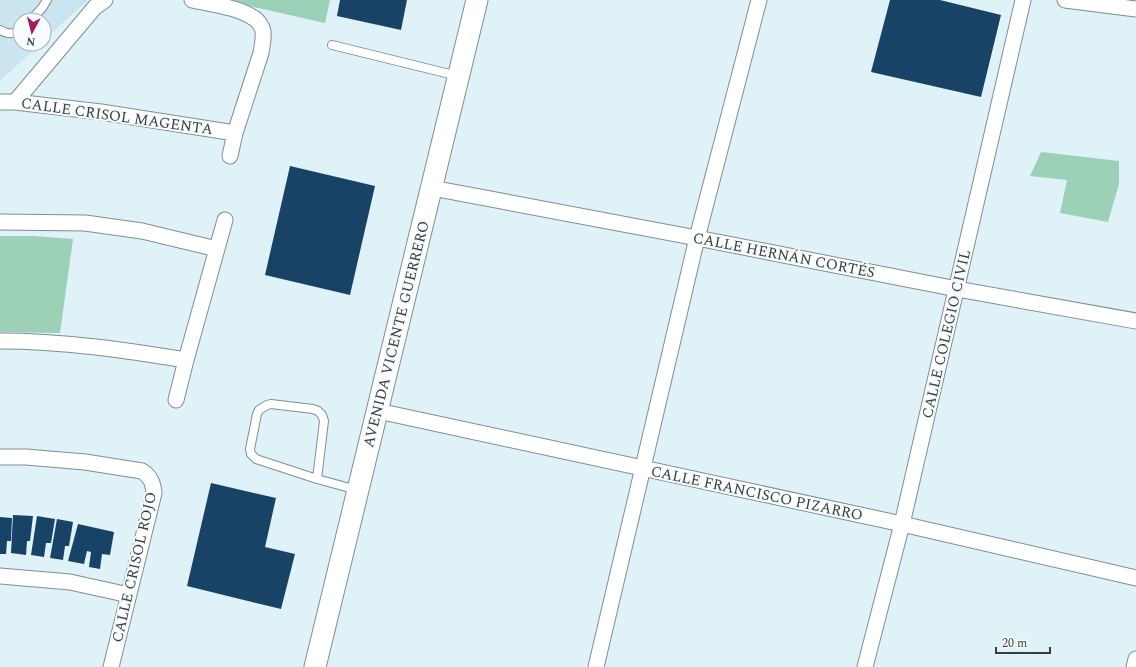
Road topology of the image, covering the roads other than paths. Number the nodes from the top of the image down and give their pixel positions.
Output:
1 (46, 0) edge
2 (105, 0) edge
3 (192, 0) edge
4 (477, 0) edge
5 (759, 0) edge
6 (1023, 0) edge
7 (1065, 0) edge
8 (1136, 9) edge
9 (38, 12) edge
10 (0, 30) edge
11 (12, 34) edge
12 (332, 45) dead end
13 (459, 76) junction
14 (0, 102) edge
15 (15, 102) junction
16 (234, 133) junction
17 (230, 156) dead end
18 (432, 188) junction
19 (225, 220) dead end
20 (0, 222) edge
21 (697, 238) junction
22 (217, 249) junction
23 (957, 289) junction
24 (1136, 321) edge
25 (0, 341) edge
26 (186, 360) junction
27 (176, 400) dead end
28 (378, 411) junction
29 (0, 457) edge
30 (643, 468) junction
31 (317, 479) junction
32 (358, 490) junction
33 (902, 524) junction
34 (0, 576) edge
35 (1136, 578) edge
36 (129, 595) junction
37 (1136, 658) edge
38 (111, 667) edge
39 (315, 667) edge
40 (596, 667) edge
41 (865, 667) edge
42 (1134, 667) edge

1 - 9 lane
2 - 15 street
3 - 16 street
4 - 13 main road, AVENIDA VICENTE GUERRERO
5 - 21 street
6 - 23 street, CALLE COLEGIO CIVIL
7 - 8 street
10 - 11 lane
12 - 13 lane
13 - 18 main road, AVENIDA VICENTE GUERRERO
14 - 15 street, CALLE CRISOL MAGENTA
15 - 16 street, CALLE CRISOL MAGENTA
16 - 17 street
18 - 21 street, CALLE HERNÁN CORTÉS
18 - 28 main road, AVENIDA VICENTE GUERRERO
19 - 22 street
20 - 22 street
21 - 23 street, CALLE HERNÁN CORTÉS
21 - 30 street
22 - 26 street
23 - 24 street, CALLE HERNÁN CORTÉS
23 - 33 street, CALLE COLEGIO CIVIL
25 - 26 street
26 - 27 street
28 - 30 street, CALLE FRANCISCO PIZARRO
28 - 32 main road, AVENIDA VICENTE GUERRERO
29 - 36 street, CALLE CRISOL ROJO
30 - 33 street, CALLE FRANCISCO PIZARRO
30 - 40 street
31 - 31 lane
31 - 32 lane
32 - 39 main road, AVENIDA VICENTE GUERRERO
33 - 35 street, CALLE FRANCISCO PIZARRO
33 - 41 street, CALLE COLEGIO CIVIL
34 - 36 street
36 - 38 street, CALLE CRISOL ROJO
37 - 42 street

